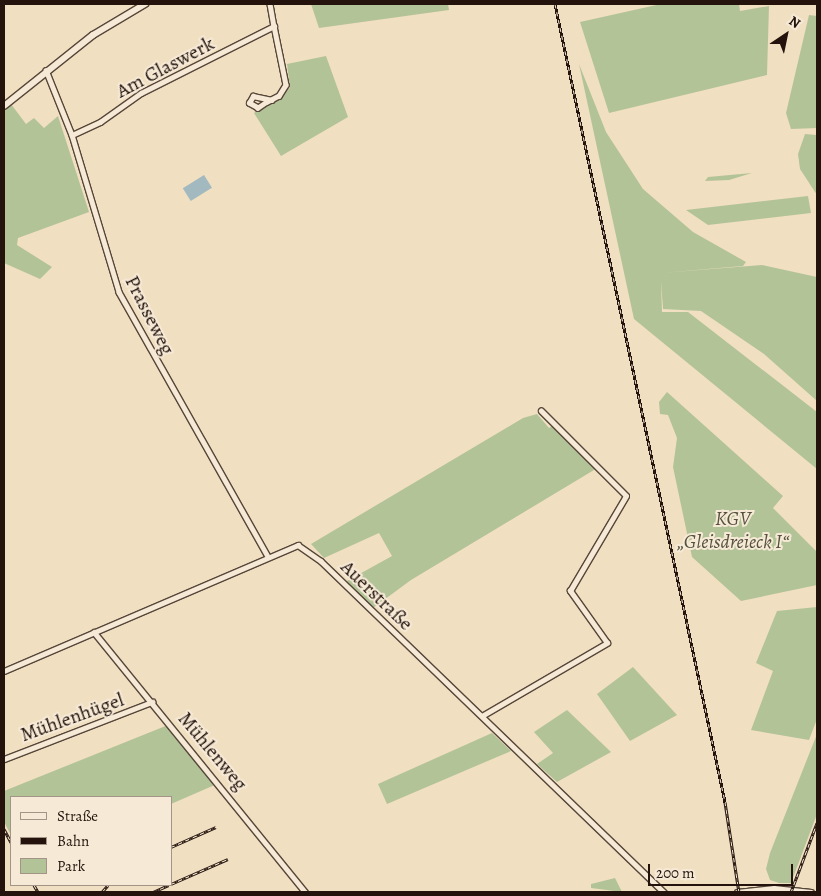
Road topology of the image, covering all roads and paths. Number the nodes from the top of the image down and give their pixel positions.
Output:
1 (145, 4) edge
2 (270, 4) edge
3 (274, 26) junction
4 (46, 70) junction
5 (272, 100) junction
6 (4, 106) edge
7 (72, 135) junction
8 (541, 411) dead end
9 (267, 555) junction
10 (94, 632) junction
11 (4, 671) edge
12 (152, 702) junction
13 (482, 716) junction
14 (4, 759) edge
15 (305, 892) edge
16 (664, 892) edge
17 (737, 892) edge
18 (811, 892) edge

1 - 4 street
2 - 3 street
3 - 5 street
3 - 7 street, Am Glaswerk
4 - 6 street
4 - 7 street, Prasseweg
5 - 5 street
7 - 9 street, Prasseweg
8 - 13 street
9 - 10 street, Auerstraße
9 - 13 street, Auerstraße
10 - 11 street, Auerstraße
10 - 12 street, Mühlenweg
12 - 14 street, Mühlenhügel
12 - 15 street, Mühlenweg
13 - 16 street, Auerstraße
17 - 18 street

